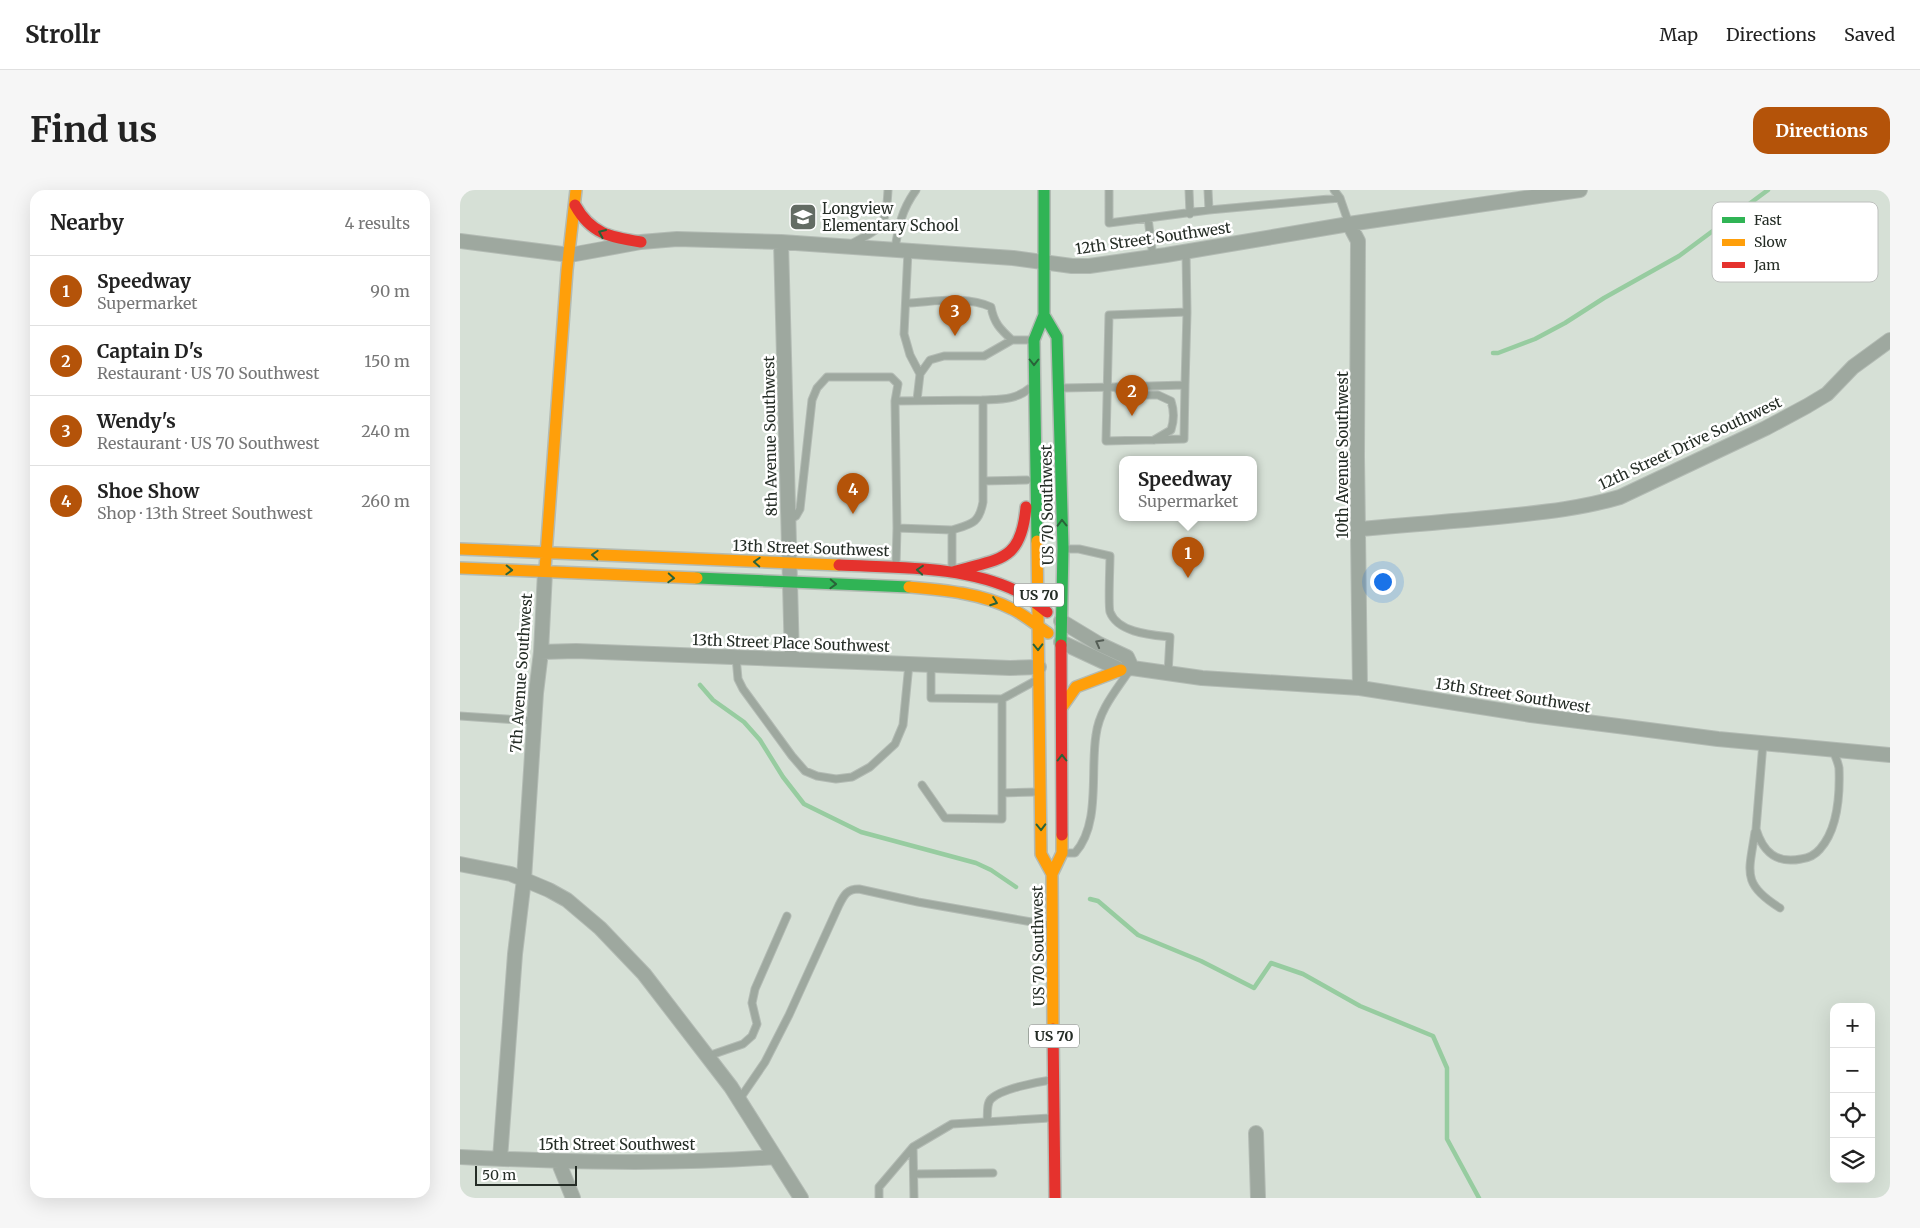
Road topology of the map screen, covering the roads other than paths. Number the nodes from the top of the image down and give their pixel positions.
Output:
1 (576, 190) edge
2 (888, 190) edge
3 (916, 190) edge
4 (1044, 190) edge
5 (1109, 190) edge
6 (1189, 190) edge
7 (1208, 190) edge
8 (1334, 190) edge
9 (1580, 190) edge
10 (1340, 198) junction
11 (575, 205) junction
12 (1209, 210) junction
13 (1190, 214) junction
14 (1148, 218) junction
15 (1349, 224) junction
16 (460, 240) edge
17 (641, 242) junction
18 (781, 242) junction
19 (846, 246) junction
20 (902, 250) junction
21 (1186, 252) junction
22 (570, 255) junction
23 (1154, 257) junction
24 (1043, 262) junction
25 (906, 303) junction
26 (1187, 312) junction
27 (1044, 315) junction
28 (1012, 340) junction
29 (1034, 340) junction
30 (1890, 340) edge
31 (920, 374) junction
32 (1034, 385) junction
33 (1185, 385) junction
34 (1116, 387) junction
35 (1059, 388) junction
36 (1106, 388) junction
37 (917, 400) junction
38 (983, 400) junction
39 (1035, 400) junction
40 (895, 401) junction
41 (1154, 440) junction
42 (1027, 480) junction
43 (983, 481) junction
44 (788, 521) junction
45 (898, 528) junction
46 (1359, 529) junction
47 (952, 530) junction
48 (460, 548) edge
49 (1063, 548) junction
50 (546, 552) junction
51 (789, 563) junction
52 (460, 568) edge
53 (896, 568) junction
54 (545, 572) junction
55 (952, 572) junction
56 (790, 583) junction
57 (1039, 606) junction
58 (1061, 621) junction
59 (1038, 627) junction
60 (1061, 642) junction
61 (541, 652) junction
62 (736, 657) junction
63 (792, 659) junction
64 (909, 664) junction
65 (930, 665) junction
66 (1126, 669) junction
67 (1039, 673) junction
68 (1168, 674) junction
69 (1360, 688) junction
70 (1002, 699) junction
71 (1062, 707) junction
72 (460, 716) edge
73 (534, 722) junction
74 (1763, 743) junction
75 (1833, 750) junction
76 (1890, 755) edge
77 (922, 785) dead end
78 (1040, 792) junction
79 (1002, 793) junction
80 (1756, 829) junction
81 (1062, 853) junction
82 (460, 864) edge
83 (1052, 874) junction
84 (524, 879) junction
85 (1780, 908) dead end
86 (787, 916) dead end
87 (1053, 925) junction
88 (708, 1056) junction
89 (1054, 1080) junction
90 (739, 1100) junction
91 (1055, 1118) junction
92 (987, 1122) junction
93 (1256, 1133) dead end
94 (913, 1148) junction
95 (775, 1156) junction
96 (460, 1157) edge
97 (500, 1159) junction
98 (558, 1162) junction
99 (993, 1173) dead end
100 (914, 1174) junction
101 (574, 1198) edge
102 (801, 1198) edge
103 (880, 1198) edge
104 (914, 1198) edge
105 (1055, 1198) edge
106 (1258, 1198) edge

1 - 11 main road, 7th Avenue Southwest
2 - 19 lane
3 - 20 lane
4 - 24 main road, US 70 Southwest / US 70
5 - 14 lane
6 - 13 lane
7 - 12 lane
8 - 10 lane
9 - 15 street, 12th Street Southwest
10 - 12 lane
10 - 15 lane
17 -> 11 main road
11 - 22 main road, 7th Avenue Southwest
12 - 13 lane
13 - 14 lane
14 - 23 lane
15 - 21 street, 12th Street Southwest
15 - 46 street, 10th Avenue Southwest
16 - 22 street, 12th Street Southwest
17 - 18 street, 12th Street Southwest
17 - 22 street, 12th Street Southwest
18 - 19 street, 12th Street Southwest
18 - 44 street, 8th Avenue Southwest
19 - 20 street, 12th Street Southwest
20 - 24 street, 12th Street Southwest
20 - 25 lane
21 - 23 street, 12th Street Southwest
21 - 26 lane
22 - 50 main road, 7th Avenue Southwest
23 - 24 street, 12th Street Southwest
24 - 27 main road, US 70 Southwest / US 70
25 - 28 lane
25 - 31 lane
26 - 33 lane
26 - 36 lane
27 - 29 main road, US 70 Southwest / US 70
27 - 35 main road, US 70 Southwest / US 70
28 - 29 lane
28 - 31 lane
29 -> 32 main road, US 70 Southwest / US 70
30 - 46 street, 12th Street Drive Southwest
31 - 37 lane
32 - 38 lane
32 - 39 main road, US 70 Southwest / US 70
33 - 34 lane
33 - 41 lane
34 - 36 lane
34 - 41 lane
35 - 36 lane
49 -> 35 main road, US 70 Southwest / US 70
36 - 41 lane
37 - 38 lane
37 - 40 lane
38 - 43 lane
39 - 42 main road
39 - 57 main road, US 70 Southwest / US 70
40 - 44 lane
40 - 45 lane
42 - 43 lane
42 - 55 main road
43 - 47 lane
44 - 51 street, 8th Avenue Southwest
45 - 47 lane
45 - 53 lane
46 - 69 street, 10th Avenue Southwest
47 - 55 lane
48 - 50 main road, 13th Street Southwest
49 - 58 main road, US 70 Southwest / US 70
49 - 68 lane
51 -> 50 main road, 13th Street Southwest
50 - 54 main road, 7th Avenue Southwest
51 - 53 main road, 13th Street Southwest
51 - 56 street, 8th Avenue Southwest
52 -> 54 main road, 13th Street Southwest
55 -> 53 main road, 13th Street Southwest
54 -> 56 main road, 13th Street Southwest
54 - 61 street, 7th Avenue Southwest
55 - 57 main road, 13th Street Southwest
56 -> 59 main road, 13th Street Southwest
56 - 63 street, 8th Avenue Southwest
57 - 58 main road, 13th Street Southwest
57 - 59 main road, US 70 Southwest / US 70
58 - 60 main road, US 70 Southwest / US 70
66 -> 58 street, 13th Street Southwest
59 - 60 main road, 13th Street Southwest
59 -> 67 main road, US 70 Southwest / US 70
60 - 66 street, 13th Street Southwest
60 - 71 main road, US 70 Southwest / US 70
61 - 62 street, 13th Street Place Southwest
61 - 73 street, 7th Avenue Southwest
62 - 63 street, 13th Street Place Southwest
62 - 64 lane
63 - 64 street, 13th Street Place Southwest
64 - 65 street, 13th Street Place Southwest
65 - 67 street, 13th Street Place Southwest
65 - 70 lane
66 - 68 street, 13th Street Southwest
66 - 71 main road
66 - 81 lane
67 - 70 lane
67 - 78 main road, US 70 Southwest / US 70
68 - 69 street, 13th Street Southwest
69 - 74 street, 13th Street Southwest
70 - 79 lane
81 -> 71 main road, US 70 Southwest / US 70
72 - 73 lane
73 - 84 street, 7th Avenue Southwest
74 - 75 street, 13th Street Southwest
74 - 80 lane
75 - 76 street, 13th Street Southwest
75 - 80 lane
77 - 79 lane
78 - 79 lane
78 -> 83 main road, US 70 Southwest / US 70
80 - 85 lane
81 - 83 main road, US 70 Southwest / US 70
82 - 84 street
83 - 87 main road, US 70 Southwest / US 70
84 - 88 street
84 - 97 street, 7th Avenue Southwest
86 - 88 lane
87 - 89 main road, US 70 Southwest / US 70
87 - 90 lane
88 - 90 street
89 - 91 main road, US 70 Southwest / US 70
89 - 92 lane
90 - 95 street
91 - 92 lane
91 - 105 main road, US 70 Southwest / US 70
92 - 94 lane
93 - 106 street
94 - 100 lane
94 - 103 lane
95 - 98 street, 15th Street Southwest
95 - 102 street
96 - 97 street, 15th Street Southwest
97 - 98 street, 15th Street Southwest
98 - 101 street
99 - 100 lane
100 - 104 lane

